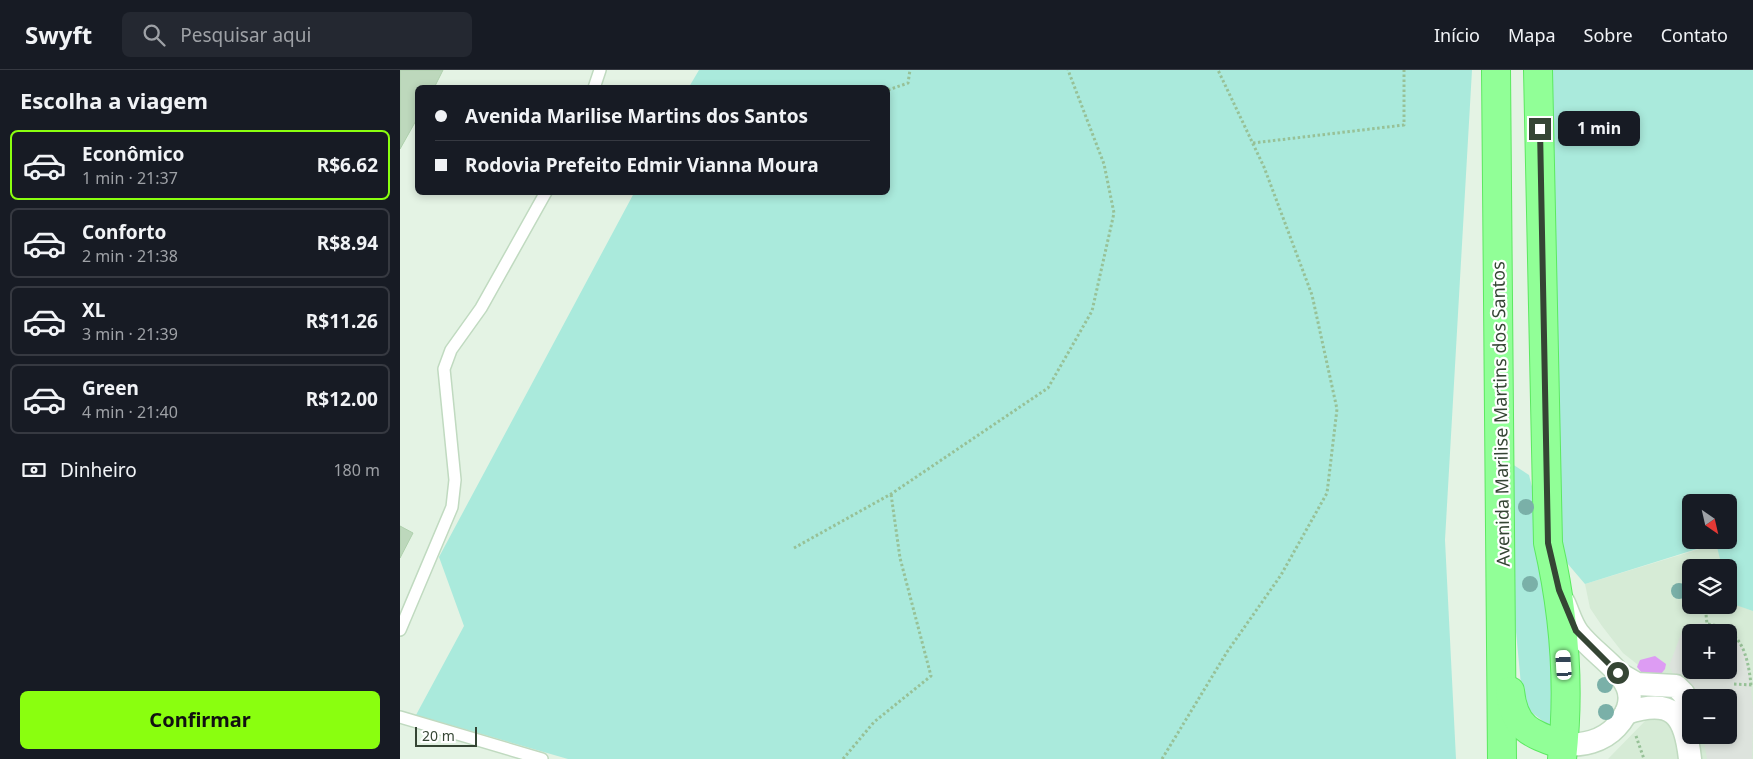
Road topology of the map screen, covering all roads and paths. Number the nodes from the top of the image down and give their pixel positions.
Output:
1 (600, 70) edge
2 (910, 70) edge
3 (1068, 70) edge
4 (1218, 70) edge
5 (1404, 70) edge
6 (1496, 70) edge
7 (1538, 70) edge
8 (595, 85) edge
9 (890, 89) edge
10 (1253, 143) junction
11 (544, 195) edge
12 (891, 494) junction
13 (794, 548) dead end
14 (1559, 590) junction
15 (1706, 614) edge
16 (1502, 624) junction
17 (400, 630) edge
18 (1618, 673) junction
19 (1734, 684) dead end
20 (1752, 685) edge
21 (1682, 702) edge
22 (1682, 706) edge
23 (400, 717) edge
24 (1630, 723) junction
25 (1689, 744) edge
26 (1704, 744) edge
27 (1562, 752) edge
28 (542, 759) edge
29 (843, 759) edge
30 (1162, 759) edge
31 (1502, 759) edge
32 (1644, 759) edge
33 (1690, 759) edge
34 (1706, 759) edge

1 - 8 lane
2 - 9 path
3 - 12 path
4 - 10 path
5 - 10 path
6 - 16 main road, Avenida Marilise Martins dos Santos
7 - 14 main road
10 - 30 path
11 - 17 lane
12 - 13 path
12 - 29 path
14 - 18 street
14 - 27 main road
15 - 20 path
16 - 27 main road
16 - 31 main road, Avenida Marilise Martins dos Santos
18 - 21 street
18 - 24 street
19 - 20 path
22 - 24 street
23 - 28 lane
24 - 27 street
24 - 32 path
25 - 33 street
26 - 34 street

